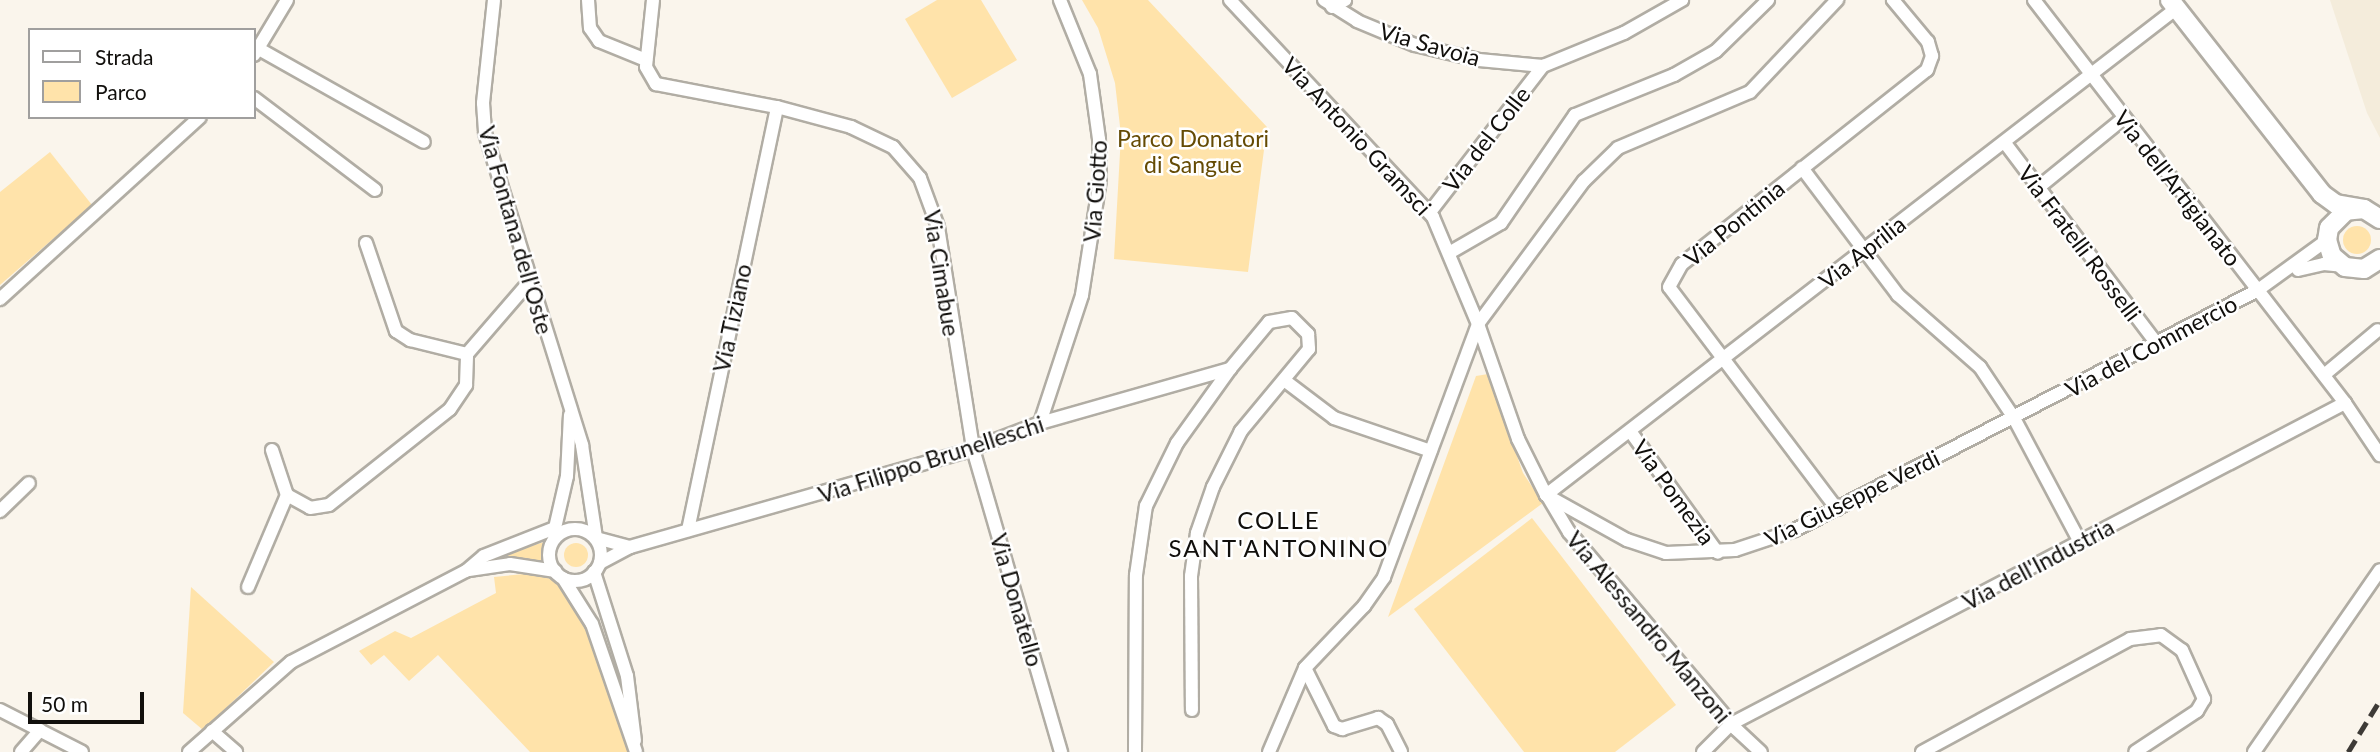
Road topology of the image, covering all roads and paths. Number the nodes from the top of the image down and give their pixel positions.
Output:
1 (287, 0) edge
2 (494, 0) edge
3 (588, 0) edge
4 (653, 0) edge
5 (1060, 0) edge
6 (1230, 0) edge
7 (1345, 0) edge
8 (1768, 0) edge
9 (1837, 0) edge
10 (1893, 0) edge
11 (2034, 0) edge
12 (1679, 1) edge
13 (1328, 3) edge
14 (2173, 4) edge
15 (257, 52) edge
16 (646, 60) junction
17 (1543, 66) junction
18 (2091, 75) junction
19 (256, 100) edge
20 (777, 107) junction
21 (2124, 118) junction
22 (198, 119) edge
23 (424, 142) dead end
24 (2005, 143) junction
25 (1802, 168) junction
26 (2309, 180) junction
27 (2039, 187) junction
28 (375, 190) dead end
29 (1430, 212) junction
30 (2375, 213) edge
31 (2328, 240) junction
32 (366, 243) dead end
33 (1864, 251) junction
34 (1449, 253) junction
35 (2380, 259) edge
36 (2345, 267) junction
37 (2288, 273) junction
38 (2380, 280) edge
39 (530, 281) junction
40 (2258, 290) junction
41 (0, 299) edge
42 (1478, 324) junction
43 (2378, 330) dead end
44 (2156, 343) junction
45 (467, 354) junction
46 (1724, 359) junction
47 (1230, 369) junction
48 (2324, 375) junction
49 (1284, 380) junction
50 (2345, 403) junction
51 (570, 415) junction
52 (2014, 418) junction
53 (1040, 423) junction
54 (1630, 431) junction
55 (973, 449) junction
56 (272, 450) dead end
57 (1431, 451) junction
58 (2380, 455) edge
59 (29, 483) dead end
60 (287, 495) junction
61 (1546, 495) junction
62 (1837, 509) junction
63 (0, 511) edge
64 (688, 530) junction
65 (557, 531) junction
66 (596, 538) junction
67 (2080, 542) junction
68 (630, 547) junction
69 (1718, 553) junction
70 (597, 568) junction
71 (2380, 570) edge
72 (466, 571) junction
73 (559, 575) junction
74 (248, 587) dead end
75 (1305, 668) junction
76 (0, 710) edge
77 (1192, 710) dead end
78 (1731, 724) junction
79 (40, 730) junction
80 (212, 731) junction
81 (636, 750) edge
82 (21, 752) edge
83 (82, 752) edge
84 (190, 752) edge
85 (236, 752) edge
86 (1060, 752) edge
87 (1135, 752) edge
88 (1269, 752) edge
89 (1401, 752) edge
90 (1703, 752) edge
91 (1761, 752) edge
92 (1922, 752) edge
93 (2135, 752) edge
94 (2254, 752) edge

1 - 15 street
2 - 39 street, Via Fontana dell'Oste
3 - 16 street
4 - 16 street
5 - 53 street, Via Giotto
6 - 29 street, Via Antonio Gramsci
7 - 13 street
8 - 34 street
9 - 42 street
10 - 25 street, Via Pontinia
11 - 18 street, Via dell'Artigianato
12 - 17 street
13 - 17 street, Via Savoia
14 - 18 street, Via Aprilia
14 - 26 main road
15 - 23 street
16 - 20 street, Via Cimabue
17 - 29 street, Via del Colle
18 - 21 street, Via dell'Artigianato
18 - 24 street, Via Aprilia
19 - 28 street
20 - 55 street, Via Cimabue
20 - 64 street, Via Tiziano
21 - 27 street
21 - 40 street, Via dell'Artigianato
22 - 41 street
24 - 27 street, Via Fratelli Rosselli
24 - 33 street, Via Aprilia
25 - 33 street
25 - 46 street, Via Pontinia
26 - 30 main road
26 - 31 main road
27 - 44 street, Via Fratelli Rosselli
29 - 34 street, Via Antonio Gramsci
30 - 31 main road
31 - 36 main road
31 - 37 street, Via del Commercio
32 - 45 street
33 - 46 street, Via Aprilia
33 - 52 street
34 - 42 street, Via Antonio Gramsci
35 - 36 main road
36 - 37 street, Via del Commercio
36 - 38 main road
37 - 40 street, Via del Commercio
39 - 45 street
39 - 51 street, Via Fontana dell'Oste
40 - 44 street, Via del Commercio
40 - 48 street, Via dell'Artigianato
42 - 57 street
42 - 61 street
43 - 48 street
44 - 52 street, Via del Commercio
45 - 60 street
46 - 54 street, Via Aprilia
46 - 62 street, Via Pontinia
47 - 49 street
47 - 53 street, Via Filippo Brunelleschi
47 - 87 street
48 - 50 street, Via dell'Artigianato
49 - 57 street
49 - 77 street
50 - 58 street
50 - 67 street, Via dell'Industria
51 - 65 street, Via Fontana dell'Oste
51 - 66 street, Via Fontana dell'Oste
52 - 62 street, Via Giuseppe Verdi
52 - 67 street
53 - 55 street, Via Filippo Brunelleschi
54 - 61 street, Via Aprilia
54 - 69 street, Via Pomezia
55 - 64 street, Via Filippo Brunelleschi
55 - 86 street, Via Donatello
56 - 60 street
57 - 75 street
59 - 63 street
60 - 74 street
61 - 69 street, Via Giuseppe Verdi
61 - 78 street, Via Alessandro Manzoni
62 - 69 street, Via Giuseppe Verdi
64 - 68 street, Via Filippo Brunelleschi
65 - 66 street
65 - 72 street
65 - 73 street
66 - 68 street
66 - 70 street
67 - 78 street, Via dell'Industria
68 - 70 street, Via Filippo Brunelleschi
70 - 73 street
70 - 81 street
71 - 94 street
72 - 73 street
72 - 80 street
73 - 81 street
75 - 88 street
75 - 89 street
76 - 79 street
78 - 90 street, Via dell'Industria
78 - 91 street, Via Alessandro Manzoni
79 - 82 street
79 - 83 street
80 - 84 street
80 - 85 street
92 - 93 street

